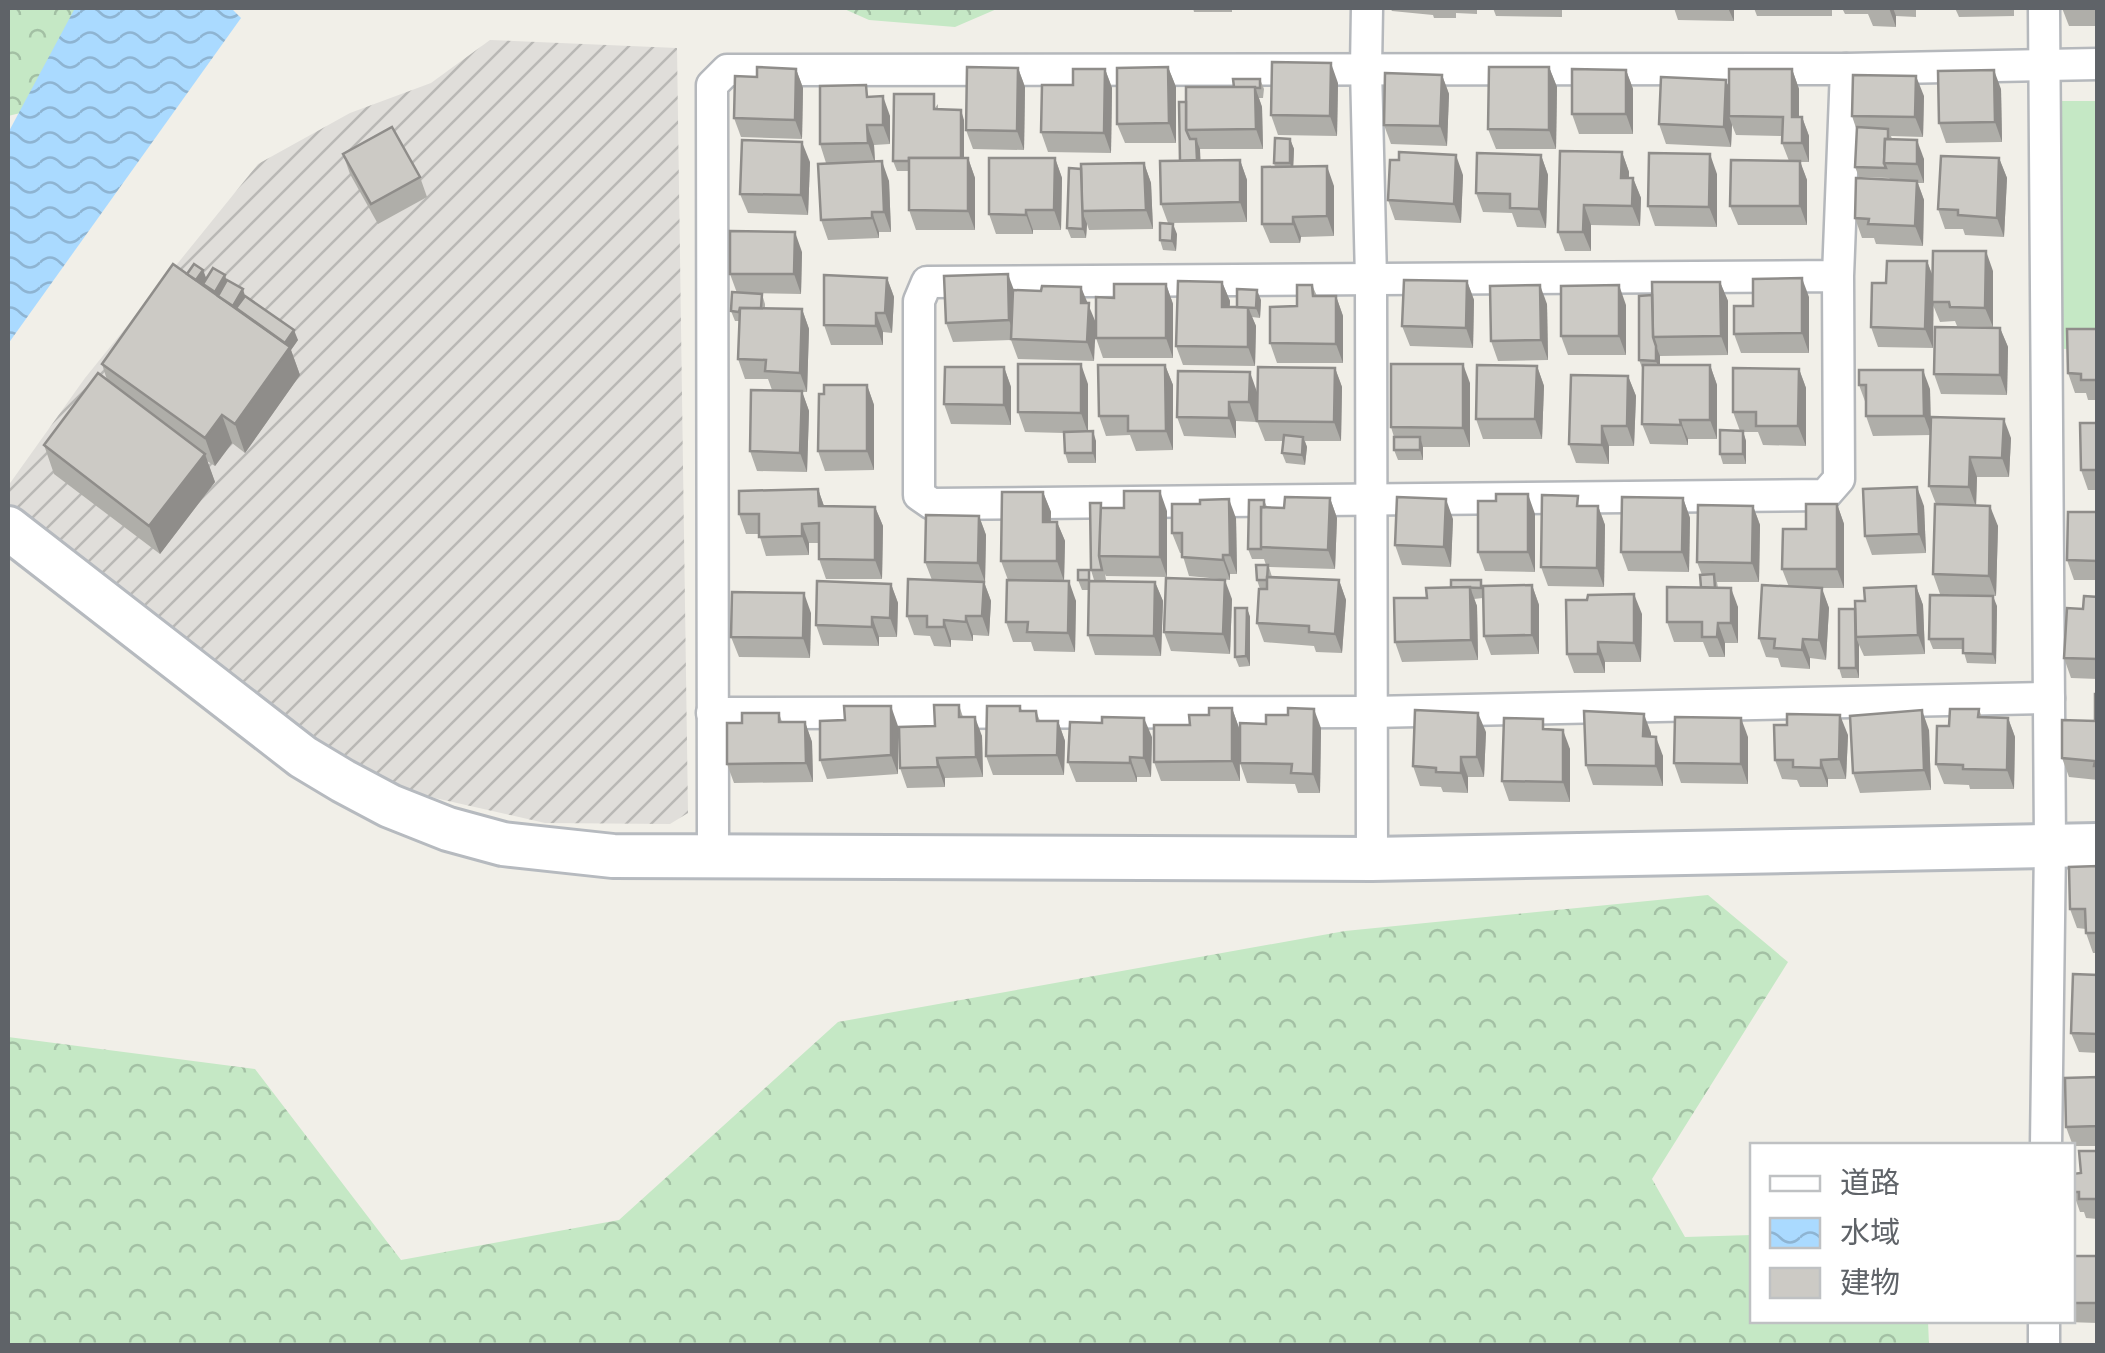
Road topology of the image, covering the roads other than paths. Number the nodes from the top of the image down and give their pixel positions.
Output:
1 (1368, 8) edge
2 (2044, 8) edge
3 (2045, 64) junction
4 (2098, 64) edge
5 (1366, 68) junction
6 (1846, 69) junction
7 (1838, 276) junction
8 (1372, 279) junction
9 (1370, 498) junction
10 (8, 528) edge
11 (2049, 698) junction
12 (1371, 712) junction
13 (712, 713) junction
14 (2050, 845) junction
15 (2098, 846) edge
16 (713, 857) junction
17 (1372, 858) junction
18 (2046, 1143) edge

1 - 5 street
2 - 3 street
3 - 4 street
3 - 6 street
3 - 11 street
5 - 6 street
5 - 8 street
5 - 13 street
6 - 7 street
7 - 8 street
7 - 9 street
8 - 9 street
8 - 9 street
9 - 12 street
10 - 16 street
11 - 12 street
11 - 14 street
12 - 13 street
12 - 17 street
13 - 16 street
14 - 15 street
14 - 17 street
14 - 18 street
16 - 17 street

